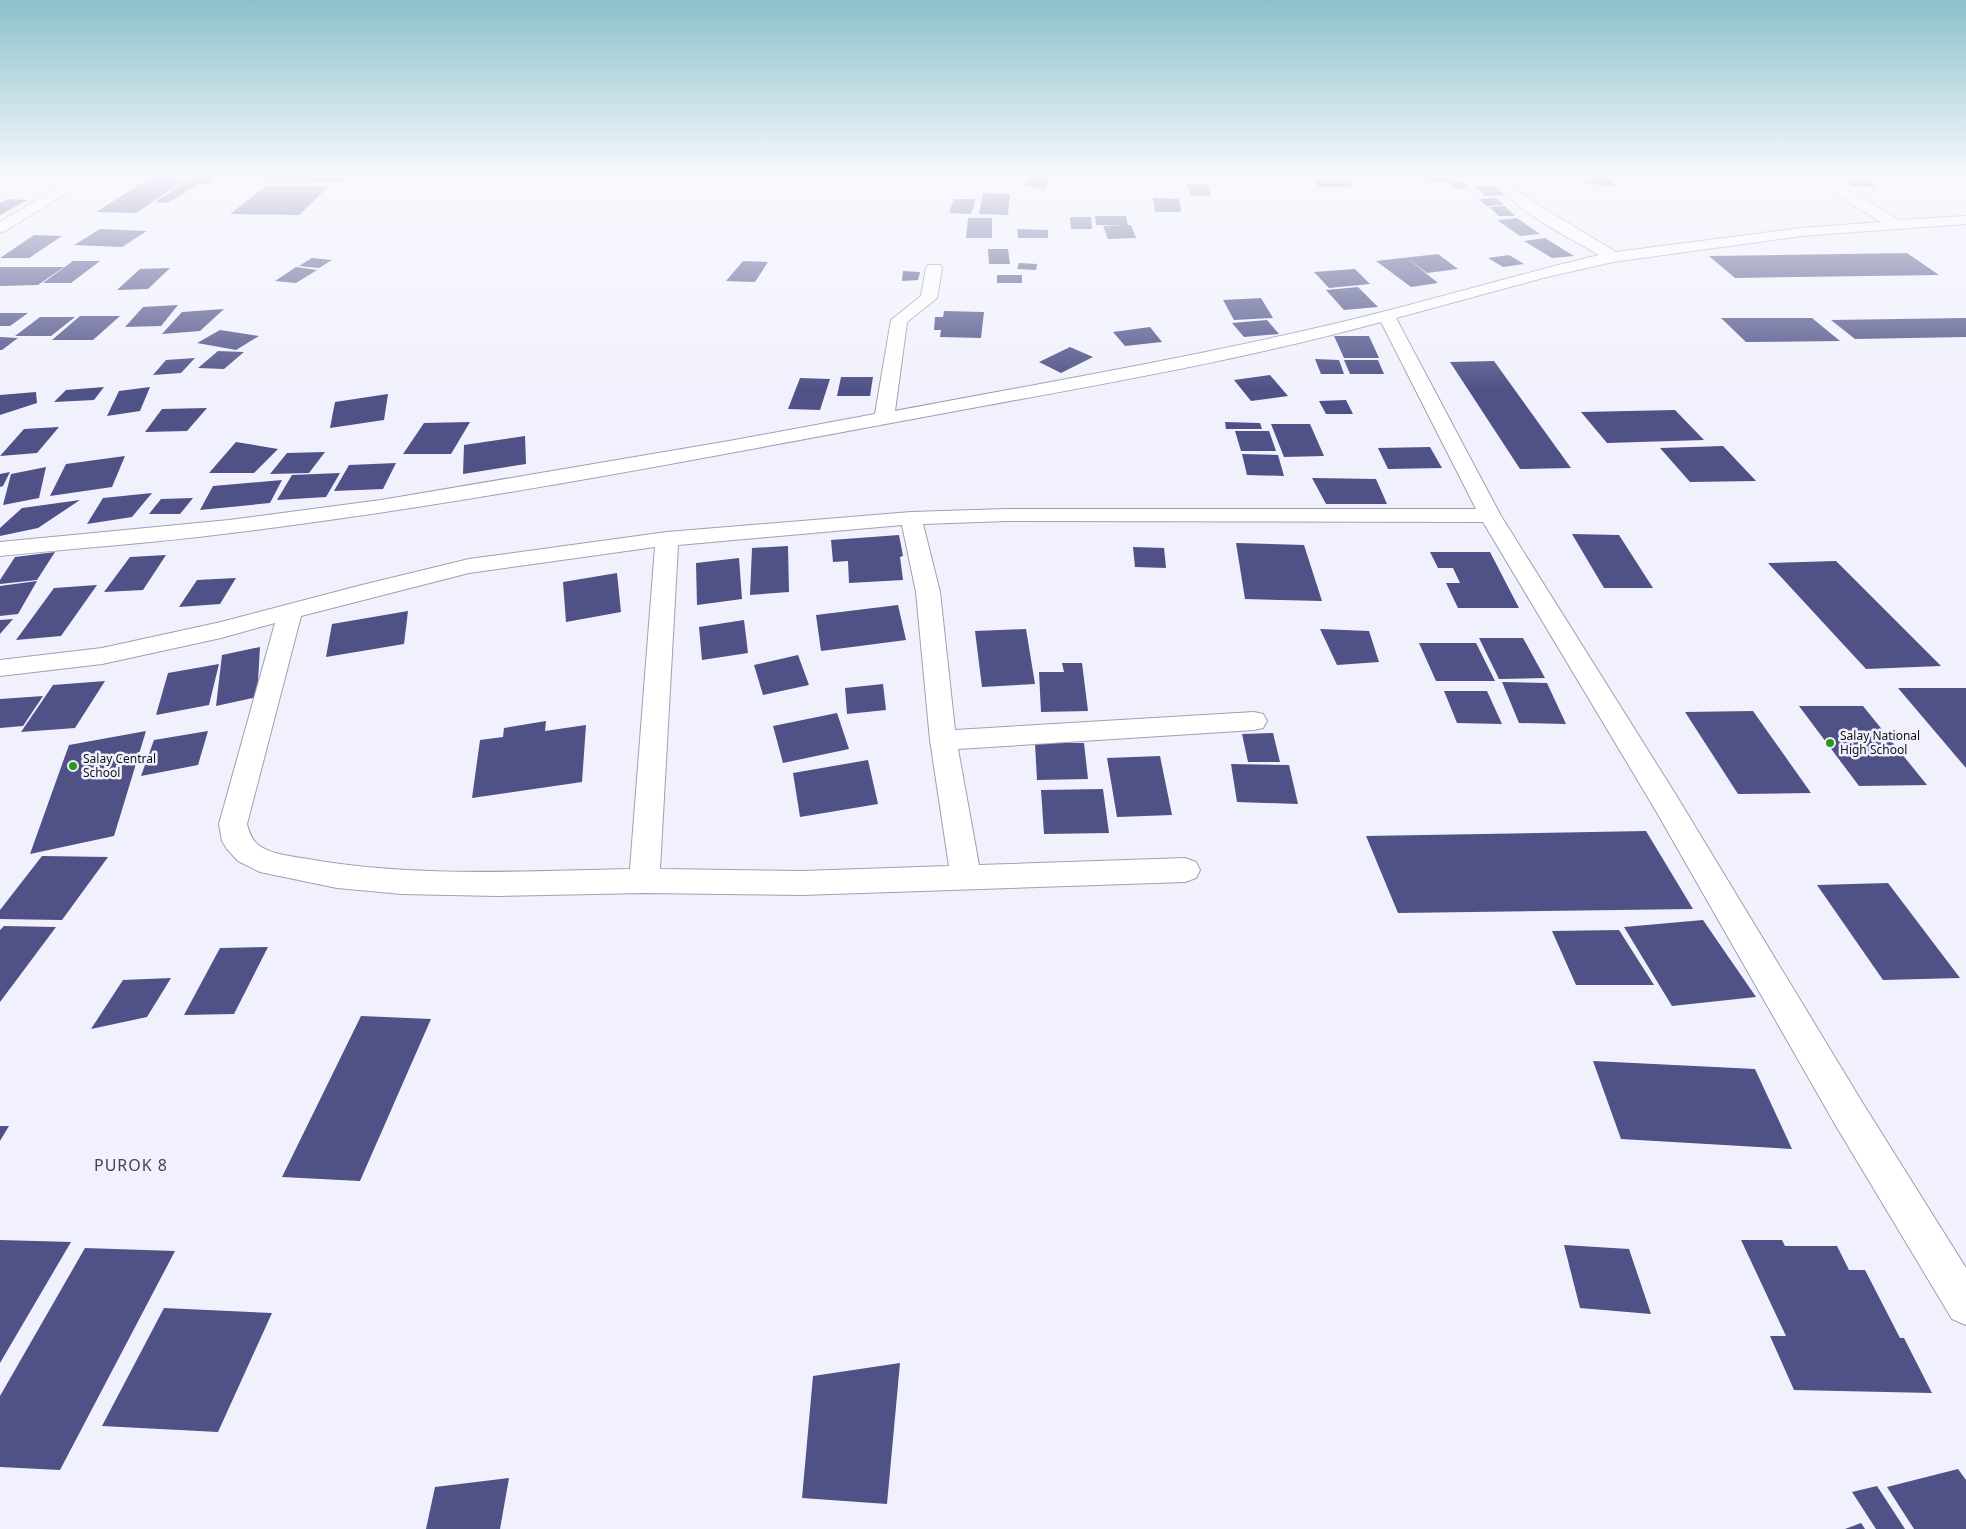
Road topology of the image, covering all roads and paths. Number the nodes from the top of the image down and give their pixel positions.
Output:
1 (1597, 247) edge
2 (1686, 247) edge
3 (1613, 257) junction
4 (934, 268) dead end
5 (1386, 316) junction
6 (884, 418) junction
7 (1490, 516) junction
8 (911, 518) junction
9 (667, 539) junction
10 (0, 549) edge
11 (290, 613) junction
12 (0, 668) edge
13 (1254, 720) dead end
14 (943, 740) junction
15 (1185, 870) dead end
16 (966, 878) junction
17 (644, 882) junction
18 (1966, 1305) edge

1 - 3 main road
2 - 3 main road
3 - 5 main road
4 - 6 main road
5 - 6 main road
5 - 7 main road
6 - 10 main road
7 - 8 main road
7 - 18 main road
8 - 9 main road
8 - 14 main road
9 - 11 main road
9 - 17 main road
11 - 12 main road
11 - 17 main road
13 - 14 main road
14 - 16 main road
15 - 16 main road
16 - 17 main road

